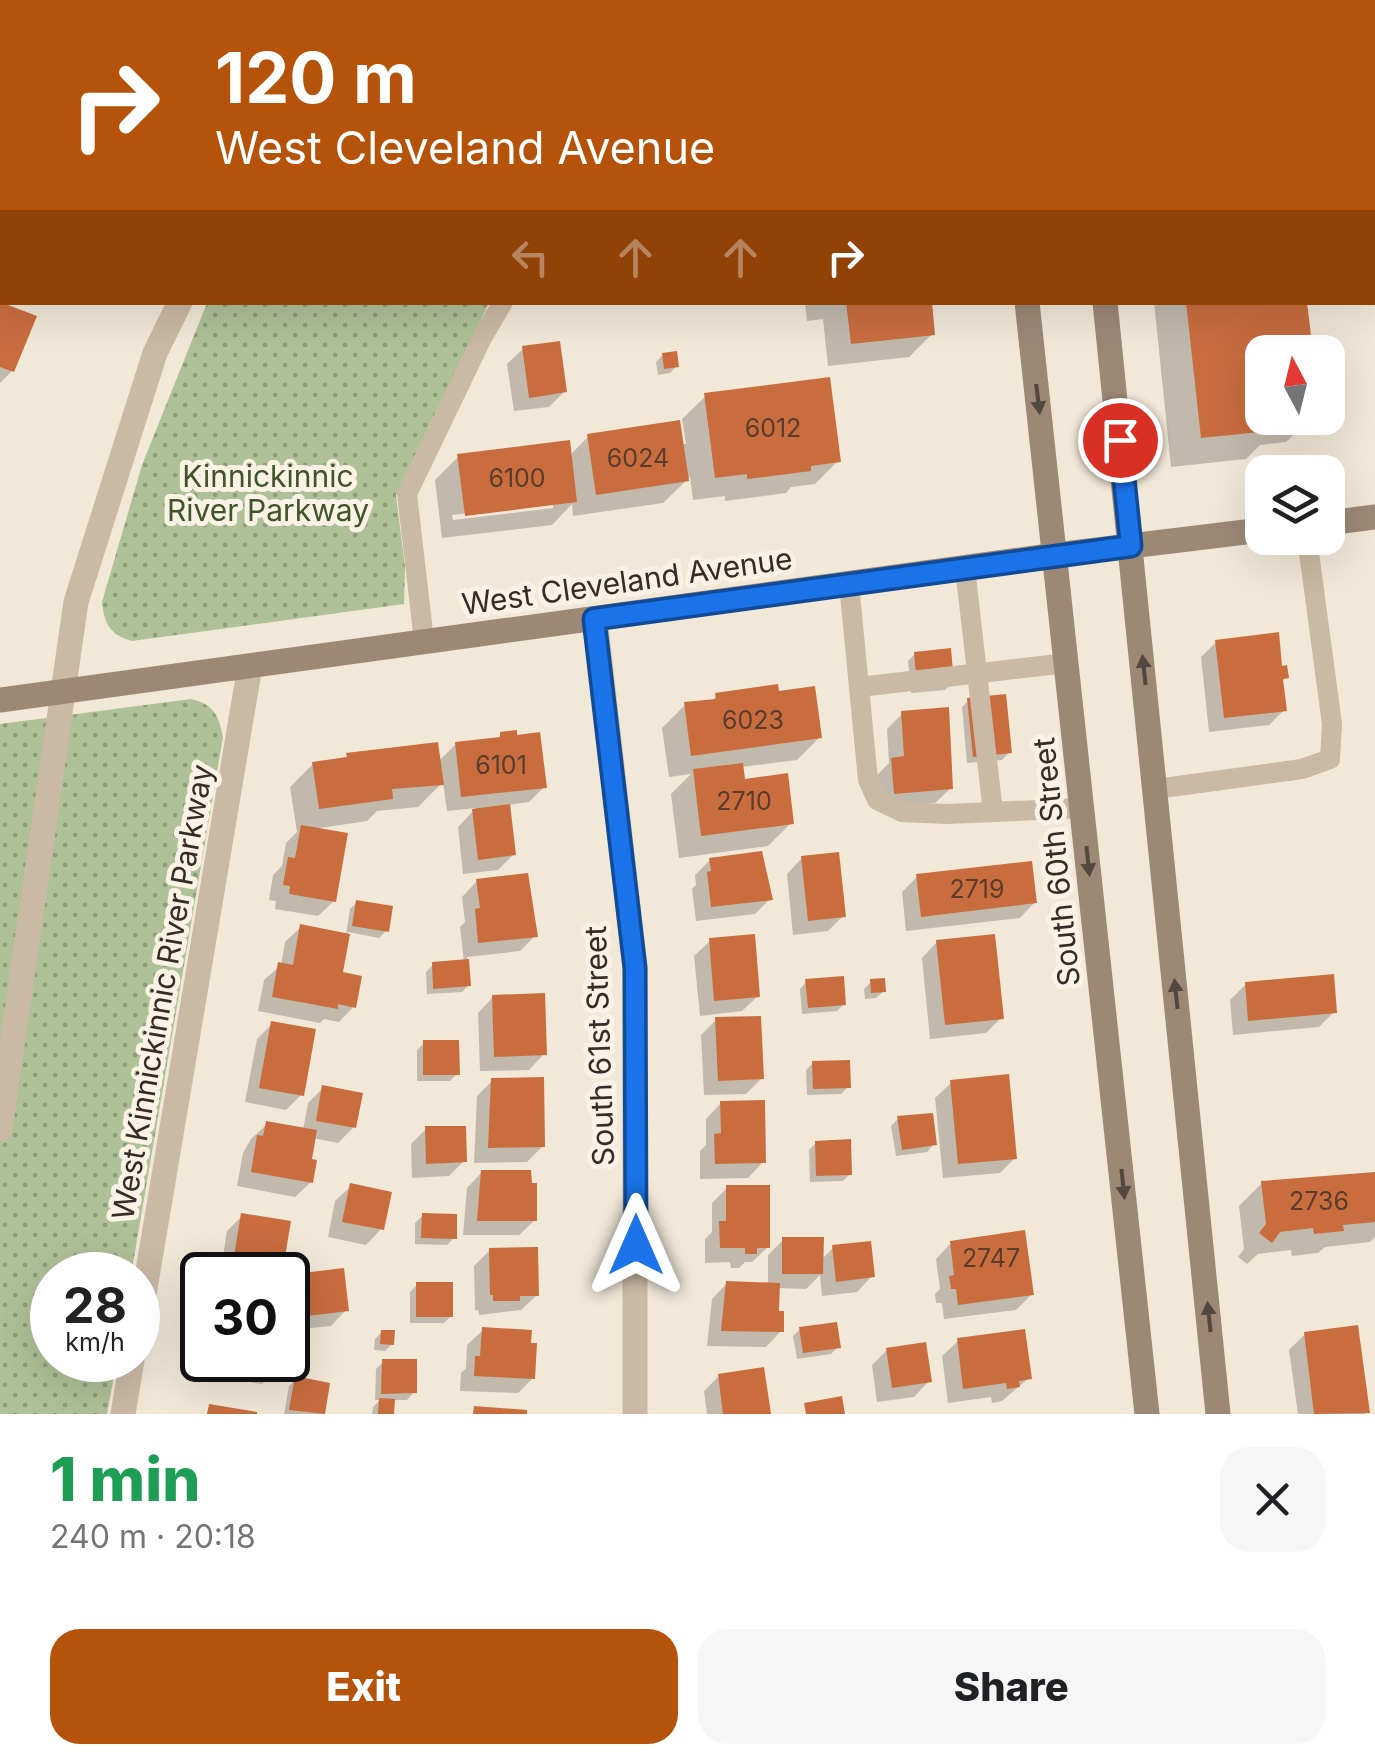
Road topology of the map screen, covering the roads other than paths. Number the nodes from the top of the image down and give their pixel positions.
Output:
1 (179, 305) edge
2 (501, 305) edge
3 (1026, 305) edge
4 (1105, 305) edge
5 (1375, 517) edge
6 (1345, 521) edge
7 (1245, 532) edge
8 (1131, 546) junction
9 (1056, 555) junction
10 (1309, 555) edge
11 (965, 568) junction
12 (849, 584) junction
13 (594, 619) junction
14 (424, 641) junction
15 (1068, 662) junction
16 (250, 666) junction
17 (977, 673) junction
18 (859, 687) junction
19 (60, 694) junction
20 (0, 700) edge
21 (1156, 788) junction
22 (1083, 808) junction
23 (993, 812) junction
24 (0, 1128) edge
25 (151, 1252) edge
26 (128, 1382) edge
27 (123, 1414) edge
28 (635, 1414) edge
29 (1147, 1414) edge
30 (1218, 1414) edge

1 - 19 street
2 - 14 lane
3 -> 9 main road, South 60th Street
4 - 8 main road
5 - 6 main road
7 - 8 main road, West Cleveland Avenue
8 - 9 main road, West Cleveland Avenue
21 -> 8 main road
9 - 11 main road, West Cleveland Avenue
9 - 15 main road, South 60th Street
10 - 21 lane
11 - 12 main road, West Cleveland Avenue
11 - 17 lane
12 - 13 main road, West Cleveland Avenue
12 - 18 lane
13 - 14 main road, West Cleveland Avenue
13 - 28 street, South 61st Street
14 - 16 main road, West Cleveland Avenue
15 - 17 lane
15 - 22 main road, South 60th Street
16 - 19 main road, West Cleveland Avenue
16 - 25 street, West Kinnickinnic River Parkway
17 - 18 lane
17 - 23 lane
18 - 23 lane
19 - 20 main road, West Cleveland Avenue
19 - 24 street
30 -> 21 main road
22 - 23 lane
22 -> 29 main road, South 60th Street
26 - 27 street

